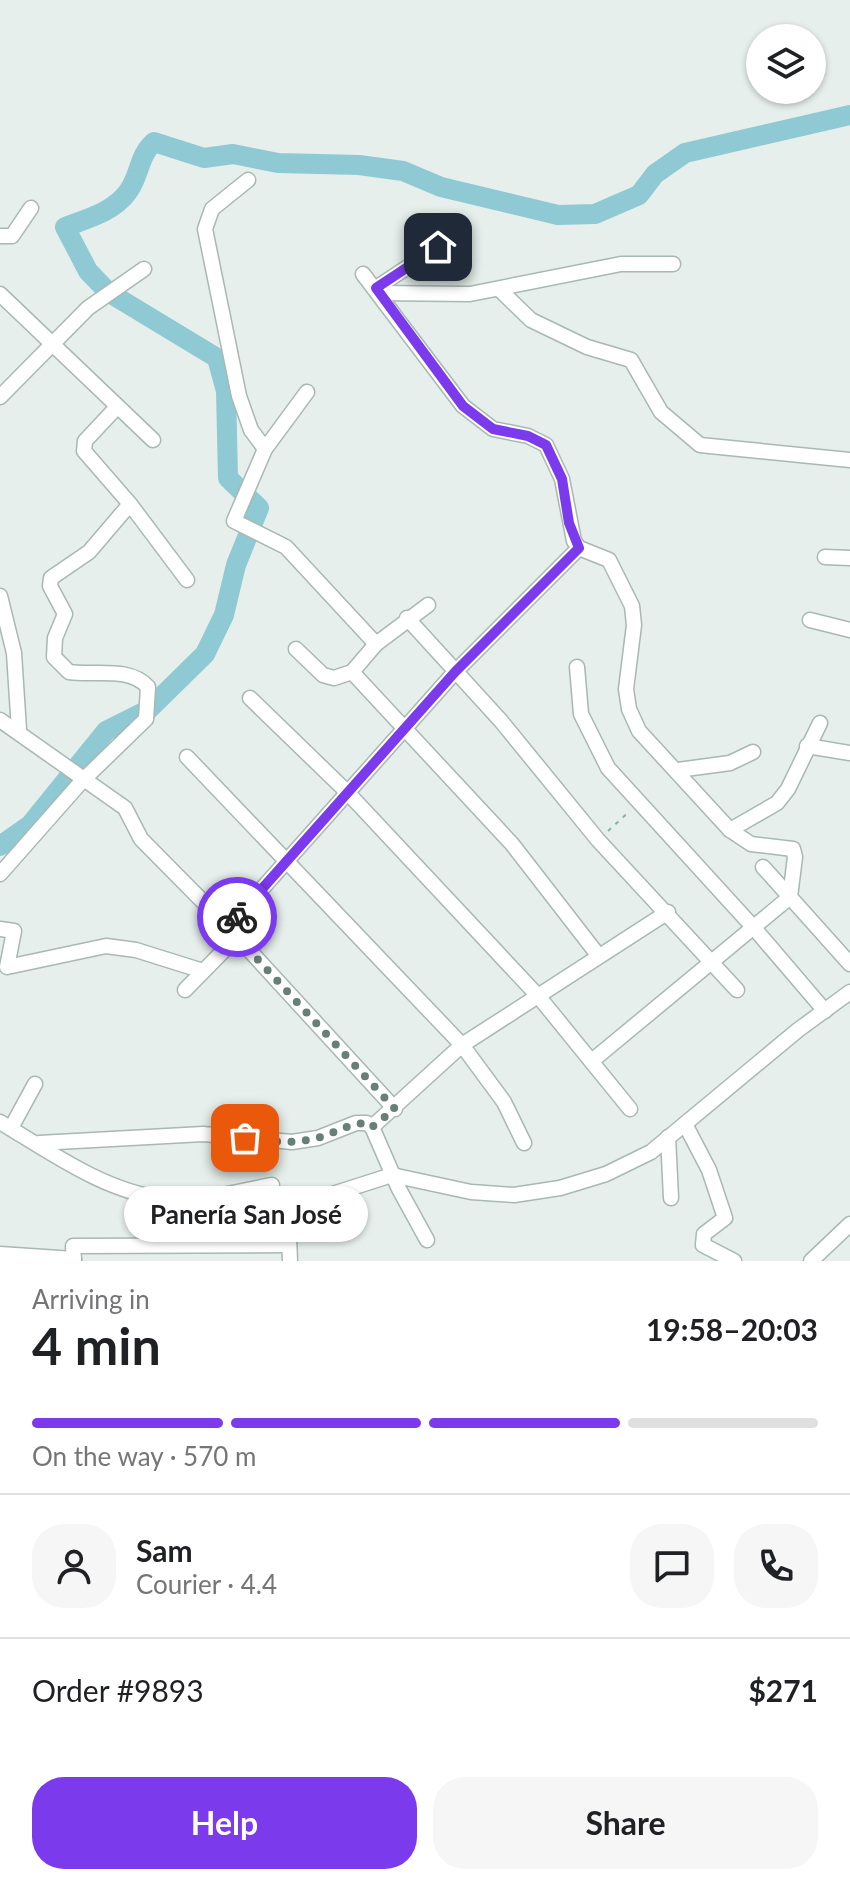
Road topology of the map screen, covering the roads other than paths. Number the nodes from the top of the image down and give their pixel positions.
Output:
1 (248, 180) dead end
2 (31, 208) dead end
3 (0, 236) edge
4 (438, 247) dead end
5 (673, 264) dead end
6 (144, 269) dead end
7 (363, 274) dead end
8 (500, 290) junction
9 (377, 291) junction
10 (0, 294) edge
11 (54, 343) junction
12 (3, 388) edge
13 (307, 392) dead end
14 (116, 408) junction
15 (153, 440) dead end
16 (265, 449) junction
17 (850, 460) edge
18 (130, 504) junction
19 (579, 548) junction
20 (825, 557) dead end
21 (850, 558) edge
22 (187, 580) dead end
23 (0, 596) edge
24 (428, 605) dead end
25 (407, 618) junction
26 (810, 620) dead end
27 (850, 630) edge
28 (376, 644) junction
29 (296, 649) dead end
30 (577, 667) dead end
31 (352, 672) junction
32 (455, 672) junction
33 (250, 698) dead end
34 (0, 720) edge
35 (820, 723) dead end
36 (405, 728) junction
37 (19, 730) junction
38 (807, 746) junction
39 (753, 752) dead end
40 (850, 753) edge
41 (187, 757) dead end
42 (678, 770) junction
43 (82, 781) junction
44 (348, 793) junction
45 (730, 830) junction
46 (289, 861) junction
47 (763, 867) dead end
48 (0, 874) edge
49 (790, 897) junction
50 (668, 912) junction
51 (754, 928) junction
52 (0, 929) edge
53 (232, 932) junction
54 (598, 955) junction
55 (711, 959) junction
56 (850, 964) edge
57 (203, 971) junction
58 (185, 990) dead end
59 (737, 990) dead end
60 (850, 992) edge
61 (539, 997) junction
62 (825, 1011) junction
63 (462, 1045) junction
64 (593, 1060) junction
65 (35, 1084) dead end
66 (395, 1109) junction
67 (630, 1109) dead end
68 (685, 1124) junction
69 (6, 1125) edge
70 (372, 1127) junction
71 (668, 1137) junction
72 (39, 1143) junction
73 (524, 1143) dead end
74 (392, 1175) junction
75 (272, 1185) dead end
76 (671, 1198) dead end
77 (850, 1224) edge
78 (427, 1240) dead end
79 (289, 1245) junction
80 (0, 1254) edge
81 (73, 1255) edge
82 (290, 1261) edge
83 (734, 1261) edge
84 (811, 1261) edge

1 - 16 street
2 - 3 street
4 - 9 street
5 - 8 street
6 - 11 street
7 - 9 street
8 - 9 street
8 - 17 street
9 - 19 street
10 - 11 street
11 - 12 street
11 - 14 street
13 - 16 street
14 - 15 street
14 - 18 street
16 - 28 street
18 - 22 street
18 - 43 street
19 - 32 street
19 - 42 street
20 - 21 street
23 - 37 street
24 - 25 street
25 - 28 street
25 - 32 street
26 - 27 street
28 - 31 street
29 - 31 street
30 - 51 street
31 - 36 street
32 - 36 street
32 - 50 street
33 - 44 street
34 - 37 street
35 - 38 street
36 - 44 street
36 - 54 street
37 - 43 street
38 - 40 street
38 - 45 street
39 - 42 street
41 - 46 street
42 - 45 street
43 - 48 street
43 - 53 street
44 - 46 street
44 - 61 street
45 - 49 street
46 - 53 street
46 - 63 street
47 - 49 street
49 - 51 street
49 - 56 street
50 - 54 street
50 - 55 street
51 - 55 street
51 - 62 street
52 - 57 street
53 - 57 street
53 - 66 street
54 - 61 street
55 - 59 street
55 - 64 street
57 - 58 street
60 - 62 street
61 - 63 street
61 - 64 street
62 - 68 street
63 - 66 street
63 - 73 street
64 - 67 street
65 - 69 street
66 - 70 street
68 - 71 street
68 - 83 street
69 - 72 street
70 - 72 street
70 - 74 street
71 - 74 street
71 - 76 street
72 - 75 street
74 - 78 street
74 - 79 street
77 - 84 street
79 - 81 street
79 - 82 street
80 - 81 street

